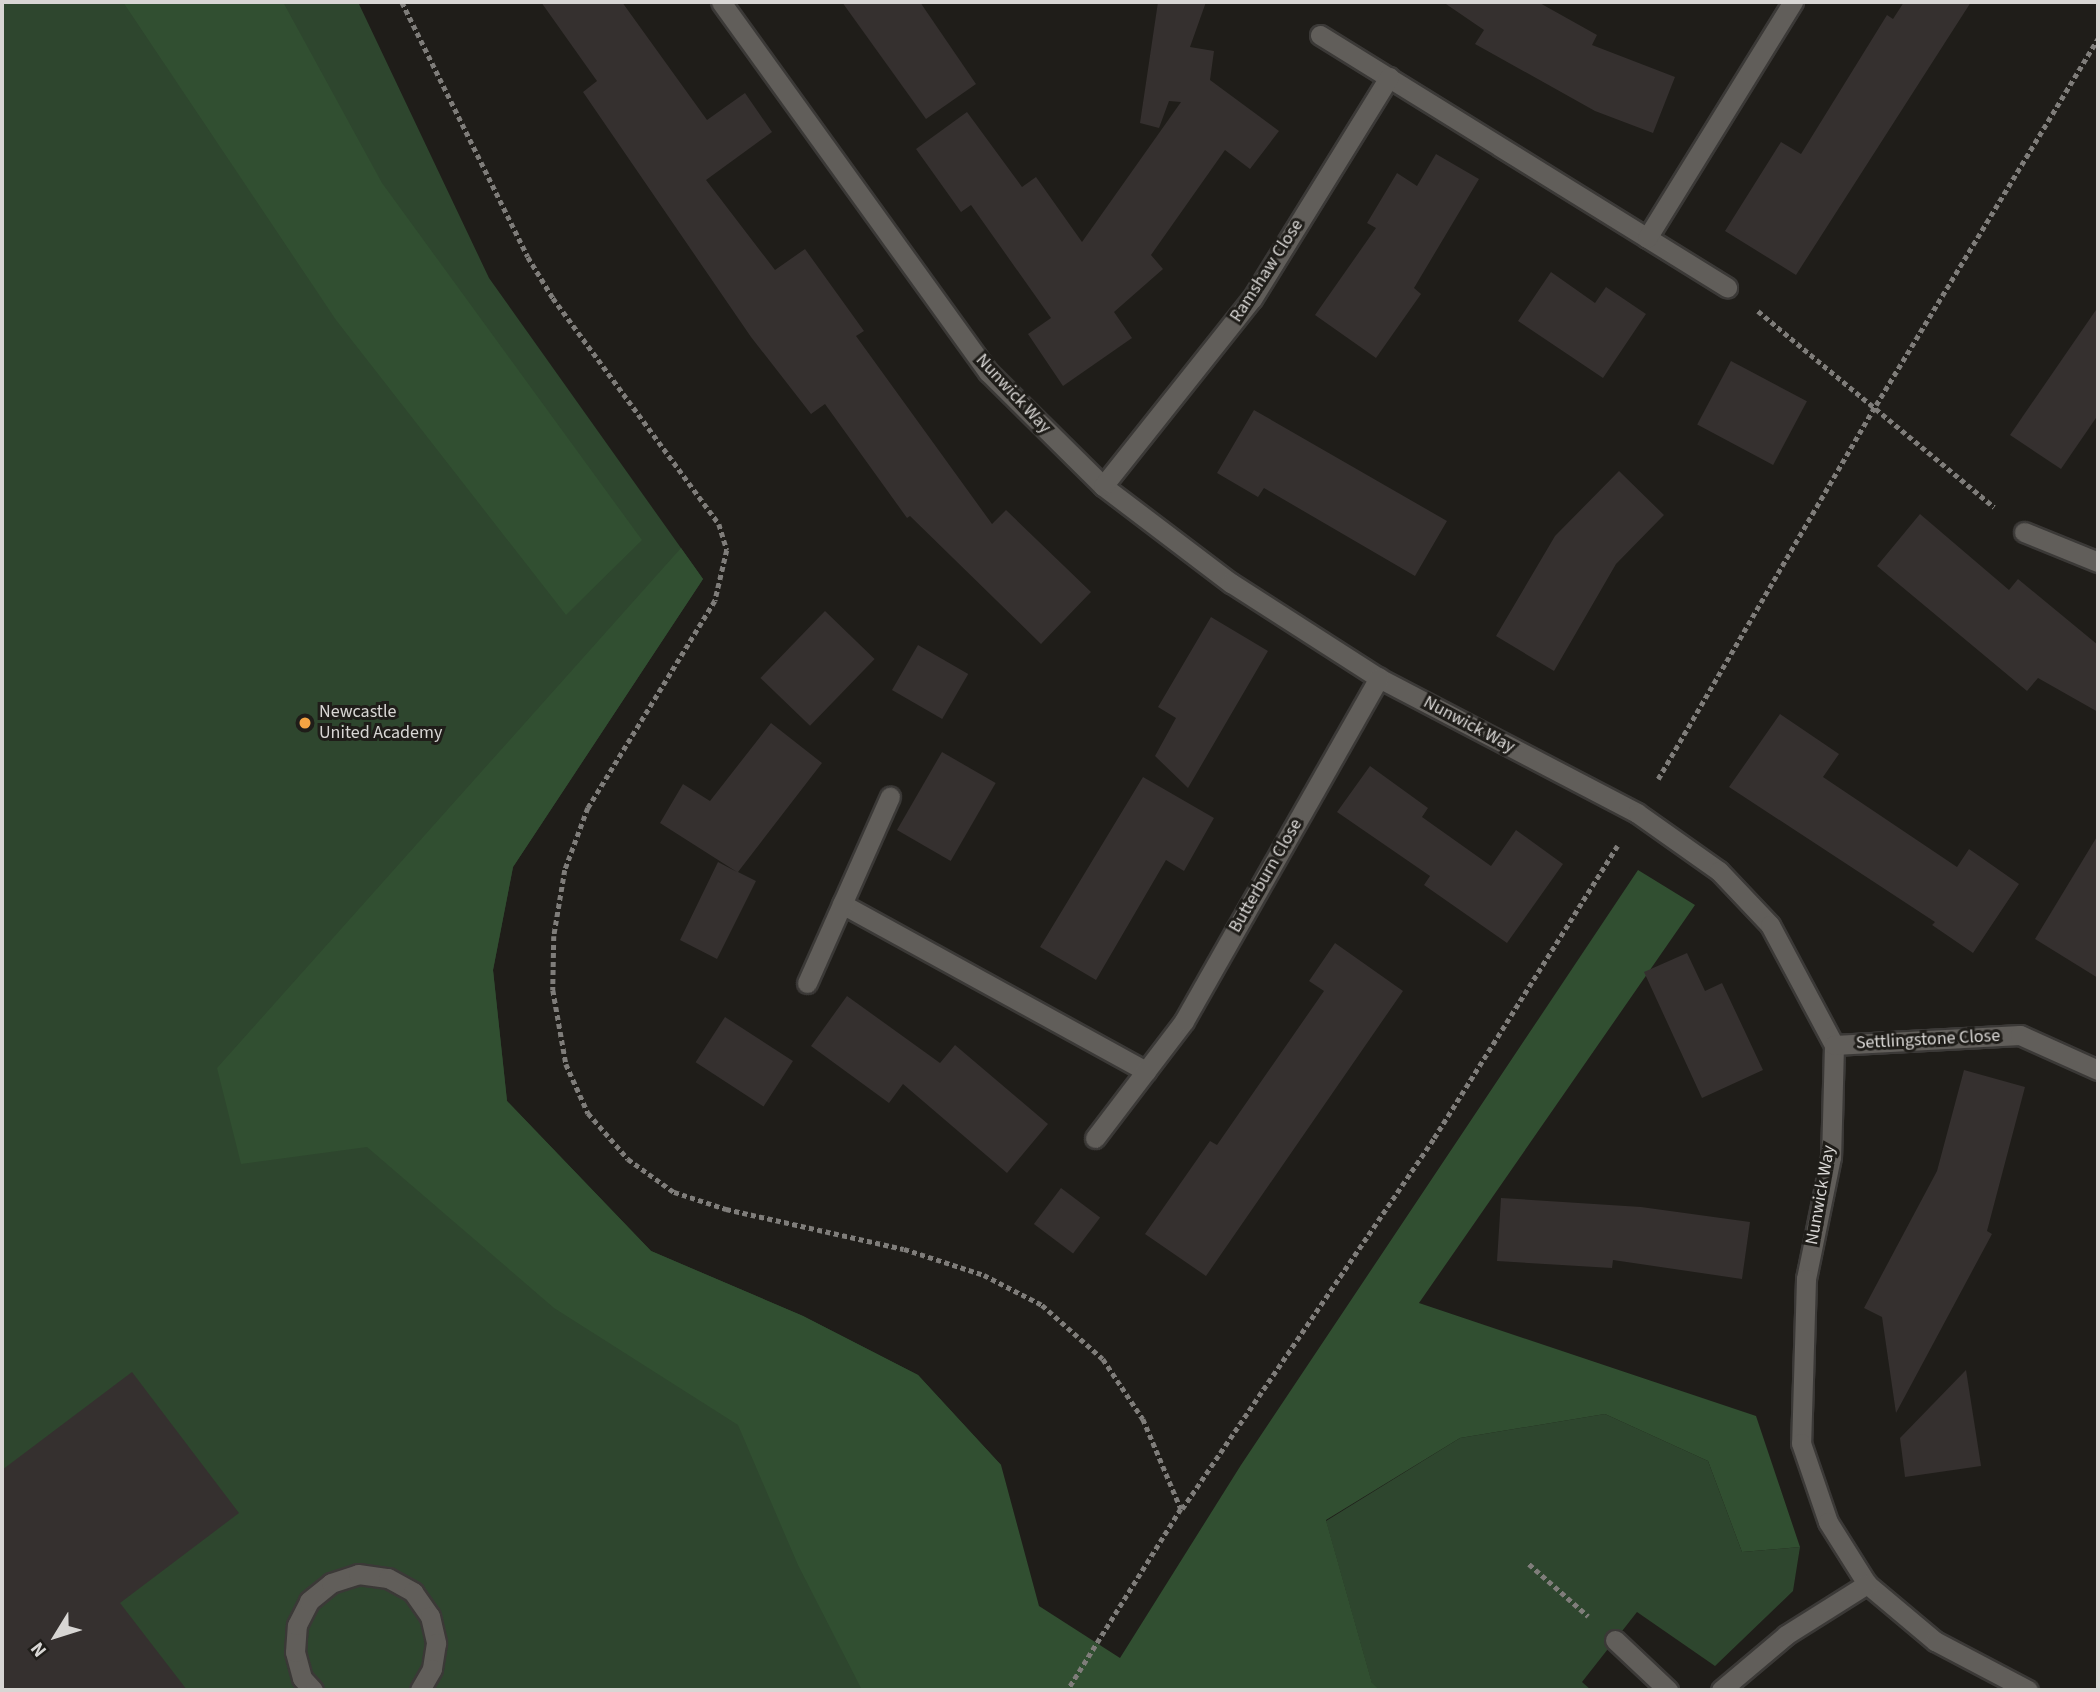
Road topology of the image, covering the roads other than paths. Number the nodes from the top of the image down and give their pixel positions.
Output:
1 (721, 2) edge
2 (1793, 2) edge
3 (1320, 35) dead end
4 (1389, 77) junction
5 (1647, 238) junction
6 (1727, 287) road end
7 (1103, 486) junction
8 (2024, 532) road end
9 (2098, 562) edge
10 (1379, 678) junction
11 (890, 797) dead end
12 (842, 904) junction
13 (807, 983) dead end
14 (1834, 1045) junction
15 (2098, 1070) edge
16 (1146, 1071) junction
17 (1095, 1138) dead end
18 (1867, 1584) junction
19 (1615, 1640) road end
20 (425, 1688) edge
21 (313, 1690) edge
22 (1668, 1690) edge
23 (1721, 1690) edge
24 (2028, 1690) edge

1 - 7 street, Nunwick Way
2 - 5 street
3 - 4 street
4 - 5 street
4 - 7 street, Ramshaw Close
5 - 6 street
7 - 10 street, Nunwick Way
8 - 9 street
10 - 14 street, Nunwick Way
10 - 16 street, Butterburn Close
11 - 12 street
12 - 13 street
12 - 16 street
14 - 15 street, Settlingstone Close
14 - 18 street, Nunwick Way
16 - 17 street, Butterburn Close
18 - 23 street
18 - 24 street, Nunwick Way
19 - 22 street
20 - 21 street

